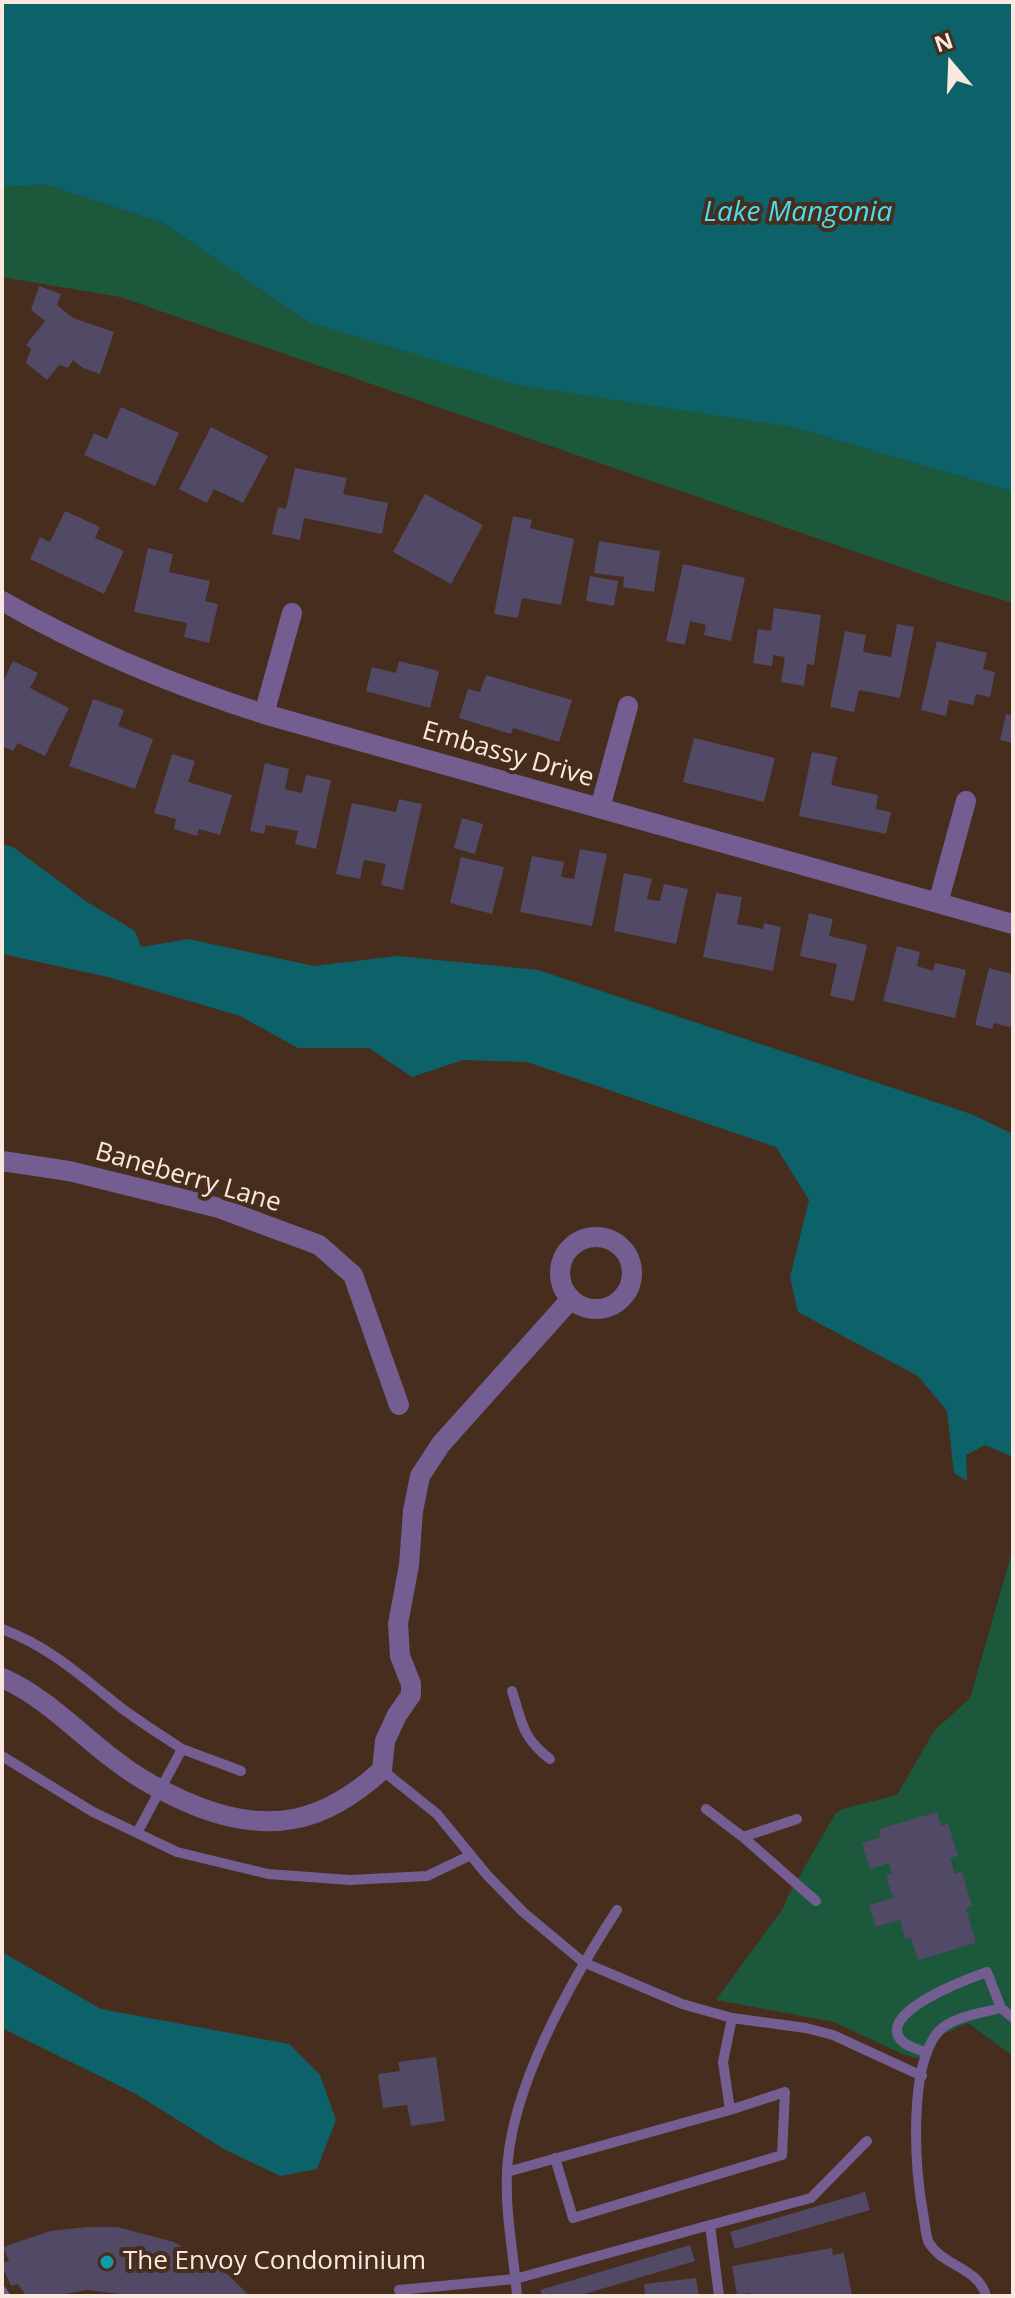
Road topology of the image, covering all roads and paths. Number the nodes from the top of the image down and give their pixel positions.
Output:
1 (2, 601) edge
2 (292, 613) dead end
3 (628, 706) dead end
4 (264, 714) junction
5 (966, 801) dead end
6 (600, 808) junction
7 (938, 903) junction
8 (1013, 924) edge
9 (2, 1161) edge
10 (571, 1299) dead end
11 (399, 1405) dead end
12 (2, 1629) edge
13 (2, 1678) edge
14 (512, 1691) dead end
15 (182, 1749) junction
16 (2, 1756) edge
17 (550, 1759) dead end
18 (382, 1770) junction
19 (241, 1771) dead end
20 (160, 1789) junction
21 (706, 1809) dead end
22 (797, 1819) dead end
23 (137, 1833) junction
24 (743, 1837) junction
25 (471, 1855) junction
26 (816, 1901) dead end
27 (617, 1910) dead end
28 (583, 1962) junction
29 (1001, 2008) junction
30 (732, 2018) junction
31 (1013, 2018) edge
32 (927, 2053) junction
33 (922, 2076) junction
34 (730, 2110) junction
35 (867, 2141) dead end
36 (555, 2158) junction
37 (507, 2172) junction
38 (710, 2225) junction
39 (515, 2279) junction
40 (399, 2290) dead end
41 (517, 2296) edge
42 (719, 2296) edge
43 (986, 2296) edge

1 - 4 street, Embassy Drive
2 - 4 street
3 - 6 street
4 - 6 street, Embassy Drive
5 - 7 street
6 - 7 street, Embassy Drive
7 - 8 street, Embassy Drive
9 - 11 street, Baneberry Lane
10 - 18 street
12 - 15 lane
13 - 20 street
14 - 17 lane
15 - 19 lane
15 - 20 lane
16 - 23 lane
18 - 20 street
18 - 25 lane
20 - 23 lane
21 - 24 lane
22 - 24 lane
23 - 25 lane
24 - 26 lane
25 - 28 lane
27 - 28 lane
28 - 30 lane
28 - 37 lane
29 - 31 lane
29 - 32 lane
29 - 32 lane
30 - 33 lane
30 - 34 lane
32 - 33 lane
33 - 43 lane
34 - 36 lane
34 - 36 lane
35 - 38 lane
36 - 37 lane
37 - 39 lane
38 - 39 lane
38 - 42 lane
39 - 40 lane
39 - 41 lane

